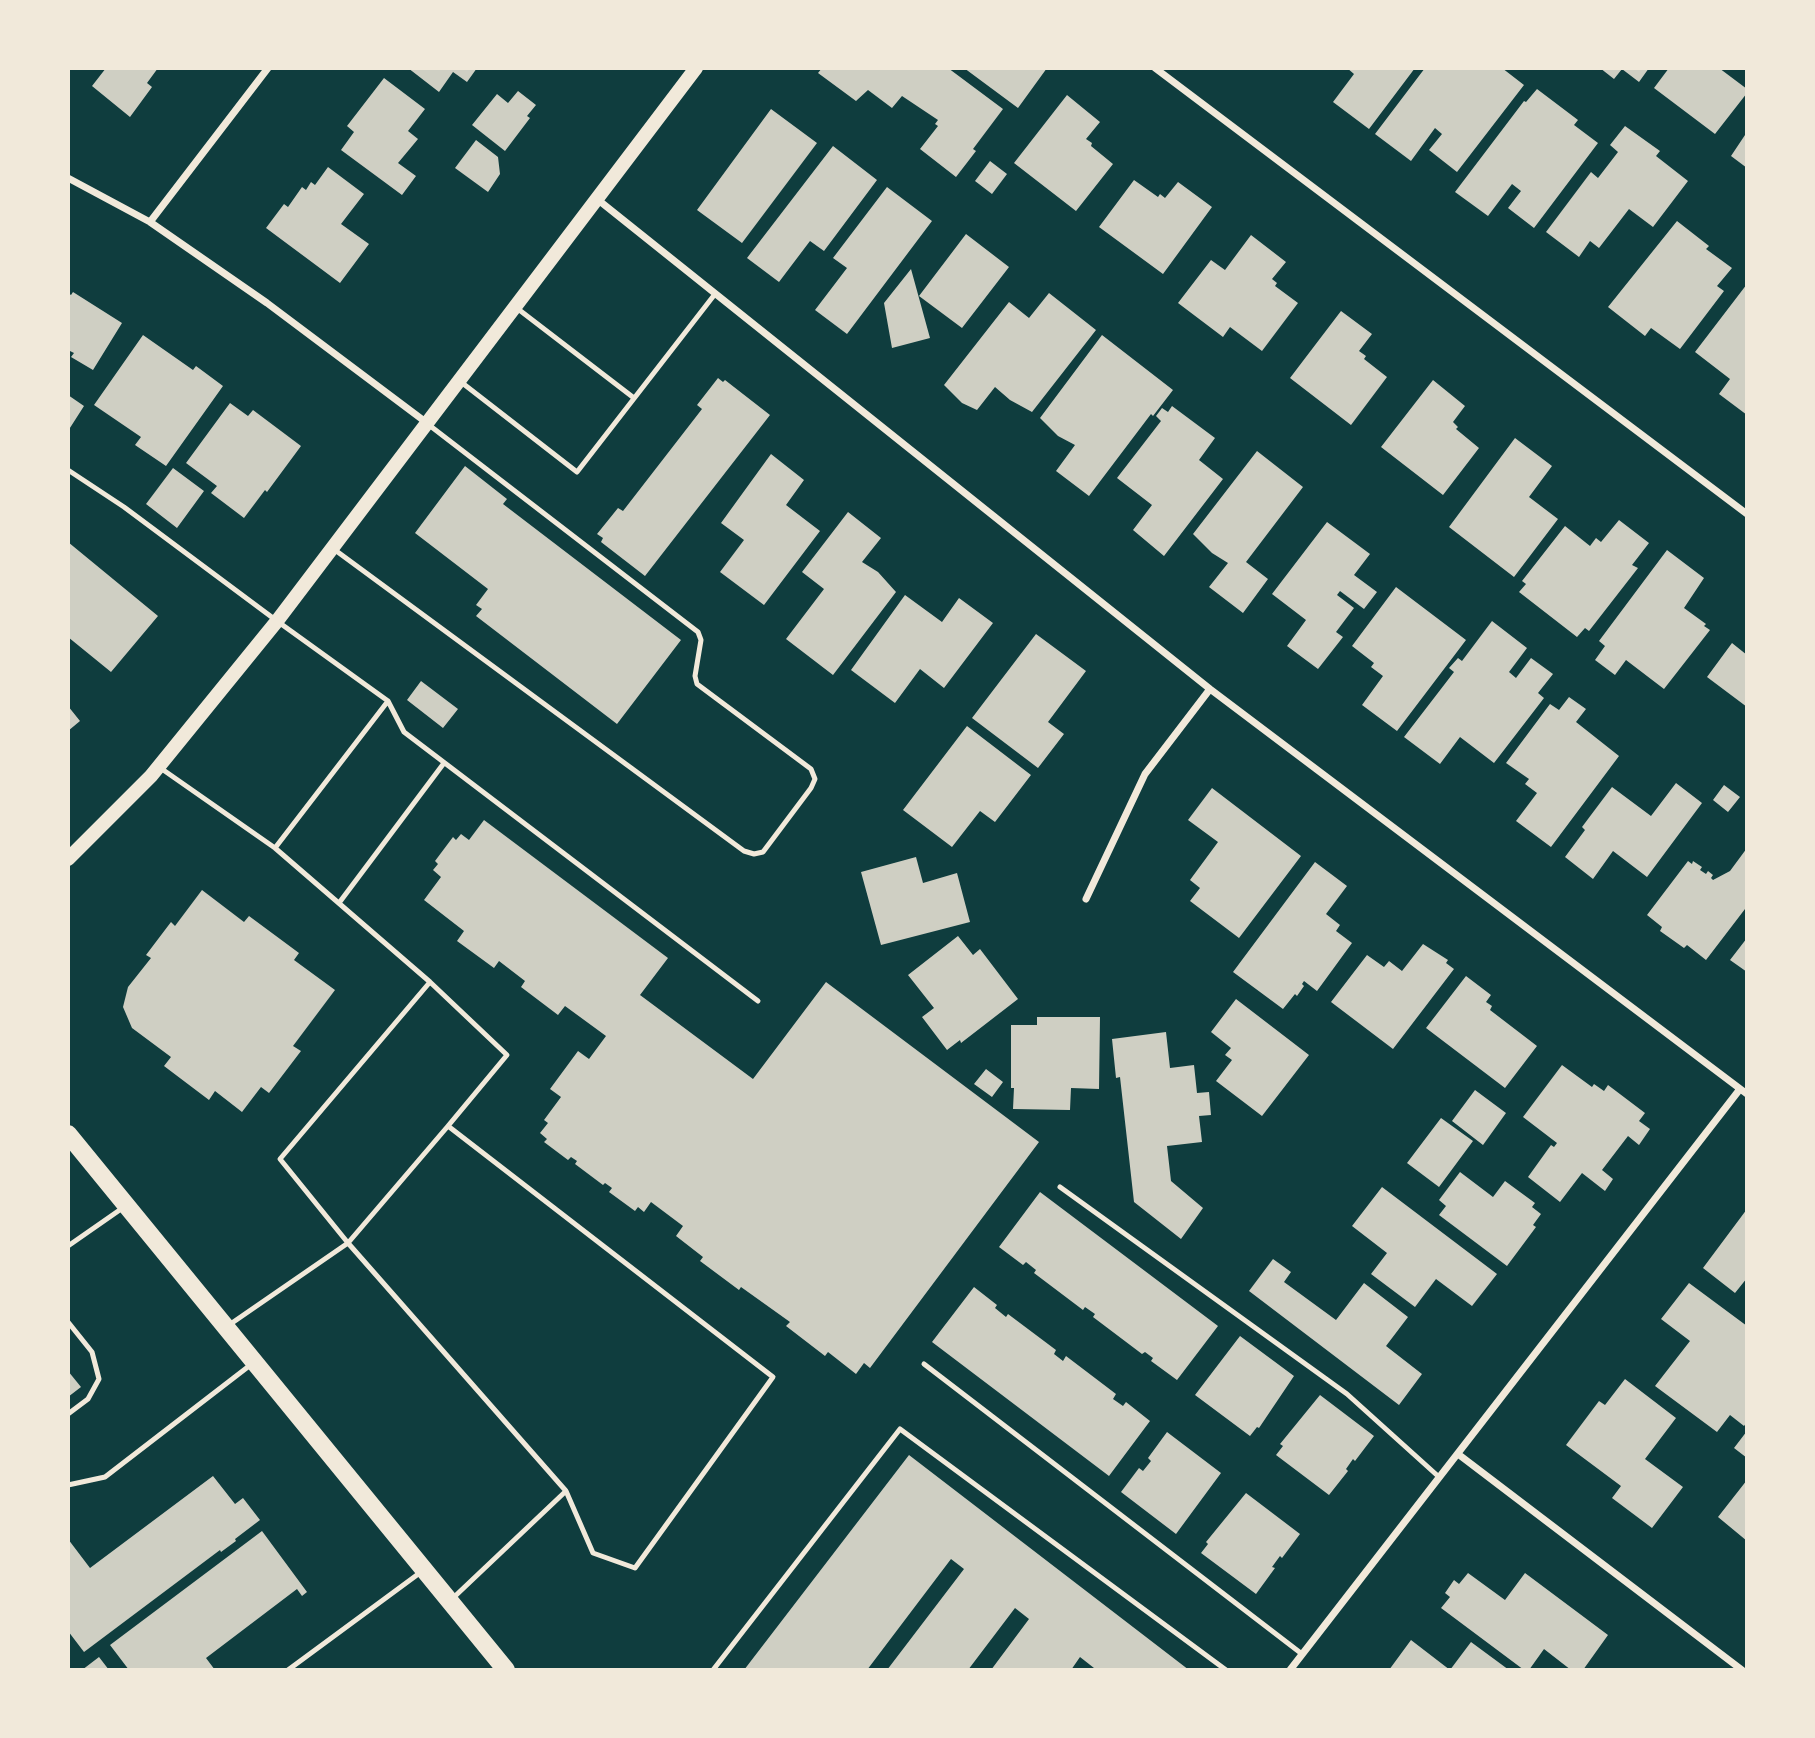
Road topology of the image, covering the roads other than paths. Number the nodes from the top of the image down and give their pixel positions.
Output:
1 (268, 68) edge
2 (696, 68) edge
3 (1155, 68) edge
4 (68, 178) edge
5 (597, 199) junction
6 (150, 222) junction
7 (715, 294) junction
8 (515, 307) junction
9 (459, 380) junction
10 (634, 398) junction
11 (427, 423) junction
12 (68, 470) edge
13 (1747, 514) edge
14 (332, 548) junction
15 (277, 621) junction
16 (1210, 689) junction
17 (388, 701) junction
18 (444, 763) junction
19 (158, 767) junction
20 (275, 848) junction
21 (68, 859) edge
22 (1086, 899) dead end
23 (339, 903) junction
24 (430, 982) junction
25 (758, 1001) dead end
26 (1743, 1091) edge
27 (448, 1126) junction
28 (68, 1134) edge
29 (1059, 1186) dead end
30 (127, 1206) junction
31 (348, 1243) junction
32 (68, 1246) edge
33 (68, 1322) edge
34 (227, 1326) junction
35 (255, 1361) junction
36 (925, 1364) dead end
37 (68, 1414) edge
38 (1458, 1454) junction
39 (1439, 1478) junction
40 (68, 1485) edge
41 (566, 1491) junction
42 (424, 1569) junction
43 (450, 1601) junction
44 (1302, 1654) junction
45 (500, 1666) edge
46 (288, 1670) edge
47 (713, 1670) edge
48 (1226, 1670) edge
49 (1290, 1670) edge
50 (1742, 1670) edge

1 - 6 street
2 - 5 main road
3 - 13 street
4 - 6 street
5 - 7 street
5 - 8 main road
6 - 11 street
7 - 10 lane
7 - 16 street
8 - 9 main road
8 - 10 lane
9 - 10 lane
9 - 11 main road
11 - 14 main road
11 - 14 lane
12 - 15 lane
14 - 15 main road
15 - 17 lane
15 - 19 main road
16 - 22 street
16 - 26 street
17 - 18 lane
17 - 20 lane
18 - 23 lane
18 - 25 lane
19 - 20 lane
19 - 21 main road
20 - 23 lane
23 - 24 lane
24 - 27 lane
24 - 31 lane
26 - 38 street
27 - 31 lane
27 - 41 lane
28 - 30 main road
29 - 39 lane
30 - 32 lane
30 - 34 main road
31 - 34 lane
31 - 41 lane
33 - 37 lane
34 - 35 main road
35 - 40 lane
35 - 42 main road
36 - 44 lane
38 - 39 street
38 - 50 street
39 - 44 street
41 - 43 lane
42 - 43 main road
42 - 46 lane
43 - 45 main road
44 - 49 street
47 - 48 lane

